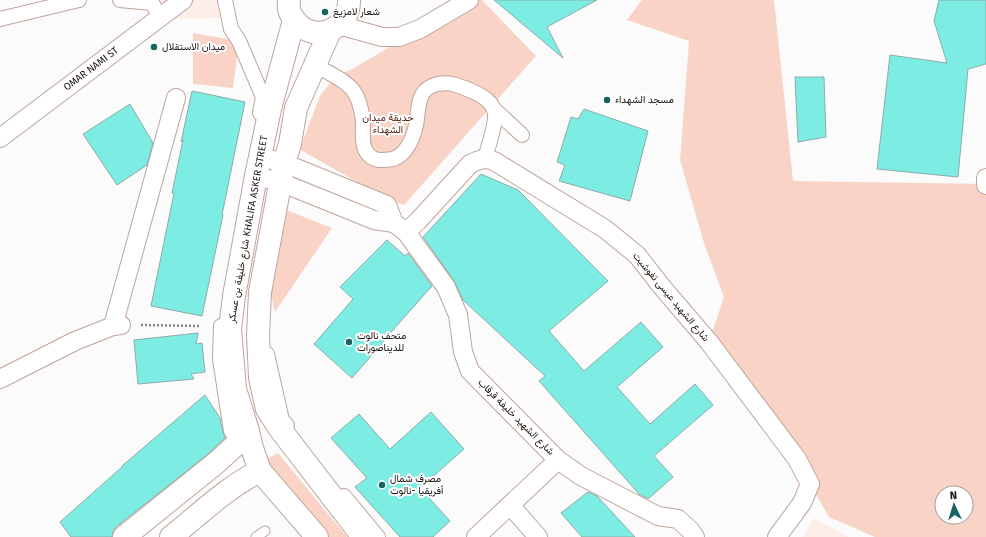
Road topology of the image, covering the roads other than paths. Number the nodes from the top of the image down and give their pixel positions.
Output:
1 (79, 0) edge
2 (120, 0) edge
3 (183, 0) edge
4 (225, 0) edge
5 (349, 0) edge
6 (469, 0) edge
7 (289, 7) edge
8 (160, 17) junction
9 (0, 19) edge
10 (335, 28) junction
11 (315, 66) junction
12 (176, 98) dead end
13 (493, 108) junction
14 (522, 135) dead end
15 (0, 138) edge
16 (485, 158) junction
17 (259, 167) junction
18 (285, 174) junction
19 (986, 178) edge
20 (986, 185) edge
21 (400, 227) junction
22 (0, 379) edge
23 (244, 436) junction
24 (558, 460) junction
25 (260, 470) junction
26 (510, 506) junction
27 (265, 532) dead end
28 (124, 537) edge
29 (171, 537) edge
30 (256, 537) edge
31 (317, 537) edge
32 (363, 537) edge
33 (378, 537) edge
34 (476, 537) edge
35 (538, 537) edge
36 (695, 537) edge
37 (777, 537) edge

1 - 9 street
2 - 8 street
3 - 8 street, OMAR NAMI ST
4 - 23 street
5 - 10 main road
6 - 10 street
7 - 10 main road
7 - 17 main road, شارع خليفة بن عسكر KHALIFA ASKER STREET
8 - 15 street, OMAR NAMI ST
10 - 11 main road
11 - 13 street
11 - 18 main road
12 - 22 street
13 - 14 street
13 - 16 street
16 - 21 street
16 - 37 street, شارع الشهيد عيسى تفوشيت
17 - 18 street
17 - 23 main road, شارع خليفة بن عسكر KHALIFA ASKER STREET
18 - 21 street
18 - 32 main road
18 - 33 street
19 - 20 street
21 - 24 street, شارع الشهيد خليفة قرقاب
23 - 25 main road, شارع خليفة بن عسكر KHALIFA ASKER STREET
23 - 28 main road
24 - 26 street
24 - 36 street, شارع الشهيد خليفة قرقاب
25 - 29 main road
25 - 31 main road, شارع خليفة بن عسكر KHALIFA ASKER STREET
26 - 34 street
26 - 35 street
27 - 30 lane

